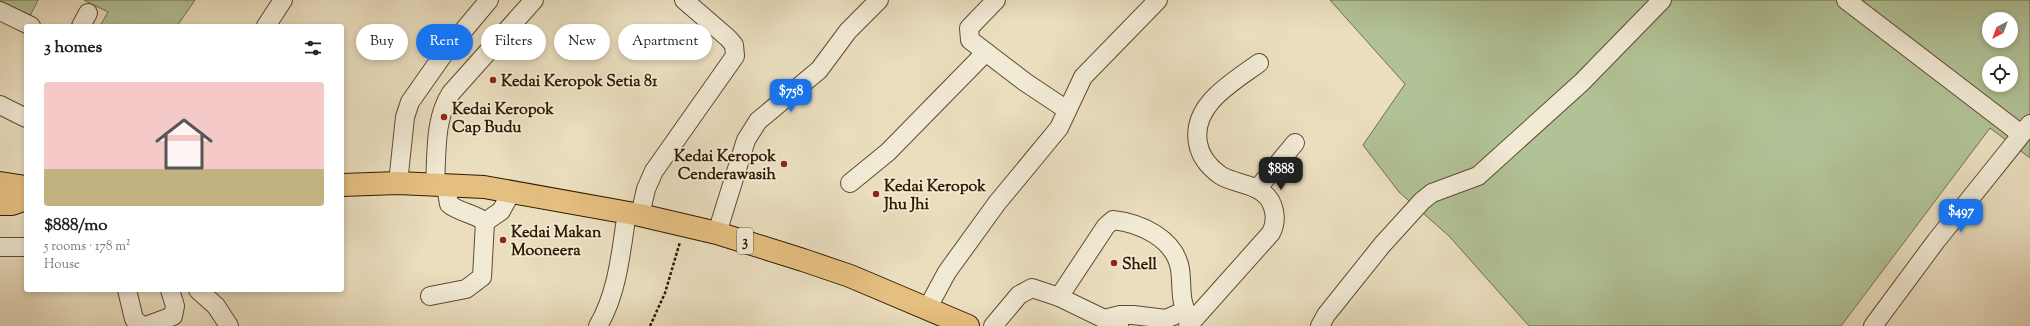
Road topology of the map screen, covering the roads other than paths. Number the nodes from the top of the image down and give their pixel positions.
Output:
1 (283, 0) edge
2 (489, 0) edge
3 (534, 0) edge
4 (684, 0) edge
5 (879, 0) edge
6 (996, 0) edge
7 (1158, 0) edge
8 (1662, 0) edge
9 (1846, 0) edge
10 (0, 10) edge
11 (27, 24) edge
12 (267, 24) edge
13 (986, 52) junction
14 (1259, 63) dead end
15 (0, 105) edge
16 (1067, 110) junction
17 (24, 117) edge
18 (2025, 129) edge
19 (1295, 143) dead end
20 (0, 183) edge
21 (398, 183) junction
22 (850, 183) dead end
23 (344, 184) edge
24 (440, 185) junction
25 (24, 187) edge
26 (1257, 189) junction
27 (512, 192) junction
28 (24, 201) edge
29 (0, 204) edge
30 (634, 213) junction
31 (485, 222) junction
32 (718, 233) junction
33 (0, 247) edge
34 (24, 247) edge
35 (127, 292) edge
36 (171, 292) edge
37 (200, 292) edge
38 (430, 296) dead end
39 (1058, 297) junction
40 (927, 309) junction
41 (1188, 319) edge
42 (173, 321) edge
43 (1111, 322) edge
44 (142, 326) edge
45 (146, 326) edge
46 (229, 326) edge
47 (598, 326) edge
48 (968, 326) edge
49 (993, 326) edge
50 (1320, 326) edge
51 (1873, 326) edge

1 - 12 street
2 - 21 street
3 - 24 street
4 - 30 street
5 - 32 street
6 - 13 street
7 - 16 street
8 - 50 street
9 - 18 street
10 - 11 street
13 - 16 street
13 - 22 street
14 - 26 street
15 - 17 street
16 - 40 street
18 - 51 street
19 - 26 street
20 - 25 highway
21 - 23 highway, 3
21 - 24 highway, 3
24 - 27 highway, 3
24 - 31 street
26 - 41 street
27 - 30 highway, 3
27 - 31 street
28 - 29 highway
30 - 32 highway, 3
30 - 47 street
31 - 38 street
32 - 40 highway, 3
33 - 34 street
35 - 44 street
36 - 42 street
37 - 46 street
39 - 41 street
39 - 43 street
39 - 49 street
40 - 48 highway, 3
41 - 43 street
42 - 45 street

